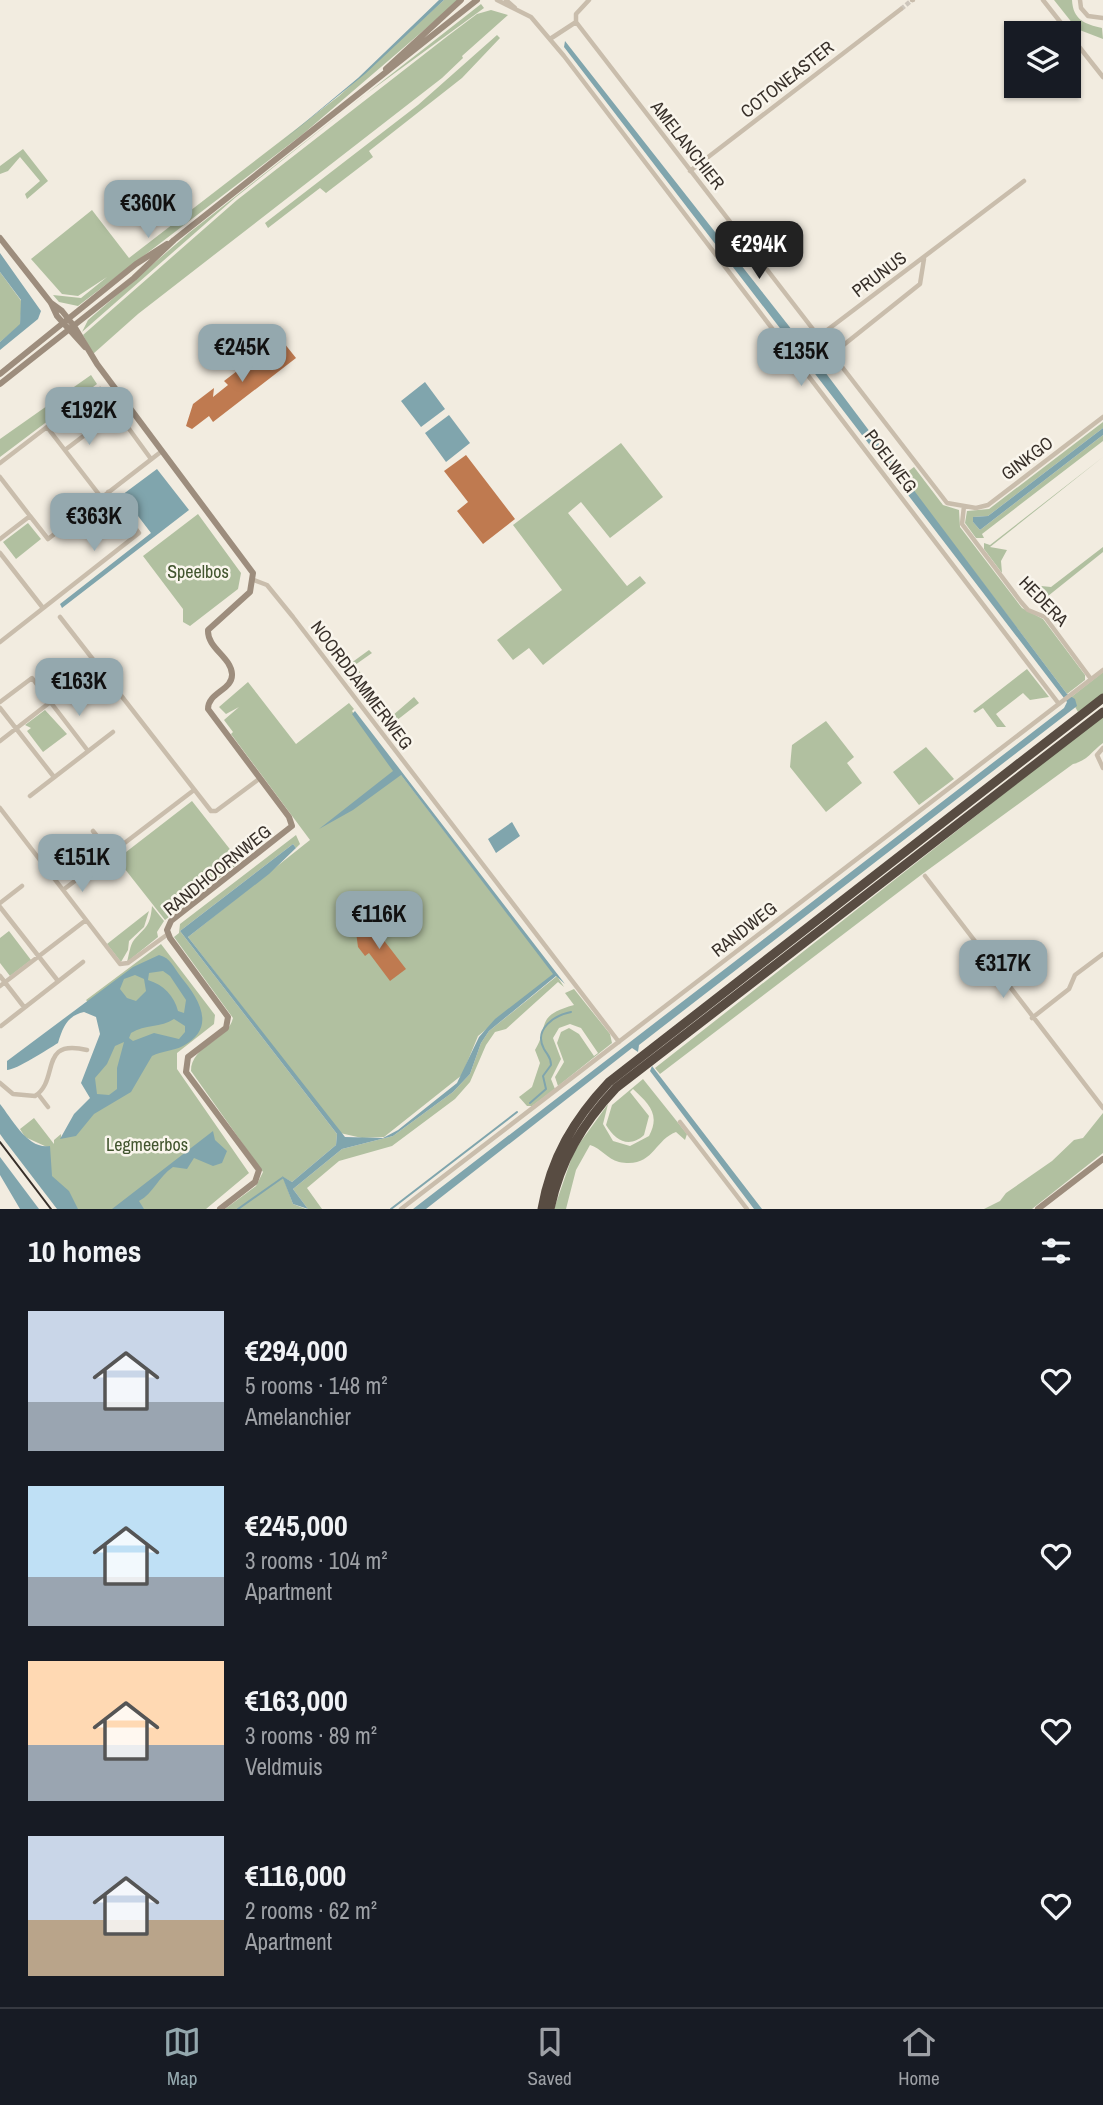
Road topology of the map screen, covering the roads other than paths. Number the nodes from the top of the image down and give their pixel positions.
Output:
1 (461, 0) edge
2 (477, 0) edge
3 (497, 0) edge
4 (506, 0) edge
5 (589, 0) edge
6 (1043, 0) edge
7 (1080, 0) edge
8 (515, 9) junction
9 (901, 9) tunnel mouth
10 (1103, 18) edge
11 (1060, 21) edge
12 (576, 22) junction
13 (550, 39) junction
14 (1081, 49) edge
15 (1103, 77) edge
16 (372, 82) junction
17 (690, 171) junction
18 (1024, 181) dead end
19 (0, 238) edge
20 (174, 240) junction
21 (924, 258) junction
22 (66, 321) junction
23 (72, 328) junction
24 (818, 337) junction
25 (831, 355) junction
26 (0, 374) edge
27 (0, 384) edge
28 (100, 389) dead end
29 (1103, 417) edge
30 (98, 425) dead end
31 (65, 450) junction
32 (162, 450) junction
33 (152, 459) junction
34 (0, 463) edge
35 (0, 477) edge
36 (108, 492) junction
37 (101, 498) junction
38 (964, 506) junction
39 (30, 516) junction
40 (0, 539) edge
41 (0, 553) edge
42 (254, 580) junction
43 (43, 608) junction
44 (60, 617) dead end
45 (0, 642) edge
46 (98, 665) junction
47 (1103, 670) edge
48 (1091, 679) junction
49 (1103, 698) edge
50 (0, 702) edge
51 (50, 702) junction
52 (1060, 703) junction
53 (0, 708) edge
54 (1103, 712) edge
55 (16, 728) junction
56 (113, 732) dead end
57 (0, 741) edge
58 (1103, 748) edge
59 (88, 751) junction
60 (1103, 768) edge
61 (54, 777) junction
62 (259, 779) junction
63 (194, 790) junction
64 (30, 796) dead end
65 (0, 808) edge
66 (93, 831) dead end
67 (111, 854) junction
68 (925, 876) dead end
69 (22, 886) dead end
70 (63, 890) junction
71 (0, 905) edge
72 (86, 920) junction
73 (168, 934) junction
74 (1103, 954) edge
75 (39, 956) junction
76 (83, 962) dead end
77 (0, 976) edge
78 (58, 981) junction
79 (2, 984) edge
80 (24, 1007) junction
81 (1032, 1018) junction
82 (1, 1026) edge
83 (619, 1042) junction
84 (87, 1050) dead end
85 (0, 1083) edge
86 (38, 1094) junction
87 (48, 1107) dead end
88 (1103, 1108) edge
89 (680, 1122) dead end
90 (1103, 1159) edge
91 (220, 1209) edge
92 (401, 1209) edge
93 (542, 1209) edge
94 (550, 1209) edge
95 (747, 1209) edge
96 (1038, 1209) edge

1 - 16 street
2 - 16 street
3 - 8 street, POELWEG
4 - 8 street, POELWEG
5 - 12 street
6 - 11 street
7 - 10 street
8 - 13 street, POELWEG
9 - 17 street, COTONEASTER
12 - 13 street
12 - 17 street, AMELANCHIER
13 - 52 street, POELWEG
14 - 15 street
16 - 20 street
17 - 24 street, AMELANCHIER
18 - 21 street, PRUNUS
19 - 22 street, NOORDDAMMERWEG
20 - 22 street
20 - 23 street
21 - 24 street, PRUNUS
21 - 25 street, PRUNUS
22 - 23 street, NOORDDAMMERWEG
22 - 26 street
23 - 27 street
23 - 32 street, NOORDDAMMERWEG
24 - 25 street, AMELANCHIER
25 - 38 street, AMELANCHIER
28 - 33 street
29 - 38 street, GINKGO
30 - 31 street
31 - 34 street
31 - 37 street
32 - 33 street
32 - 42 street, NOORDDAMMERWEG
33 - 36 street
35 - 39 street
36 - 37 street
36 - 43 street
37 - 39 street
38 - 48 street, HEDERA
39 - 40 street
41 - 43 street
42 - 62 street, RANDHOORNWEG
42 - 83 street, NOORDDAMMERWEG
43 - 45 street
44 - 46 street
46 - 51 street
46 - 63 street
47 - 48 street, RANDWEG
48 - 52 street, RANDWEG
49 - 93 highway
50 - 51 street
51 - 55 street
51 - 59 street
52 - 83 street, RANDWEG
53 - 55 street
54 - 94 highway
55 - 57 street
55 - 61 street
56 - 59 street
58 - 60 street
59 - 61 street
61 - 64 street
62 - 63 street
62 - 73 street, RANDHOORNWEG
63 - 67 street
65 - 70 street
66 - 67 street
67 - 70 street
68 - 81 street
69 - 71 street
70 - 72 street
71 - 75 street
72 - 73 street
72 - 75 street
73 - 91 street, RANDHOORNWEG
74 - 81 street
75 - 78 street
75 - 79 street
76 - 78 street
77 - 79 street
78 - 80 street
79 - 80 street
80 - 82 street
81 - 88 street
83 - 92 street, RANDWEG
84 - 86 street
85 - 86 street
86 - 87 street
89 - 95 street
90 - 96 street

